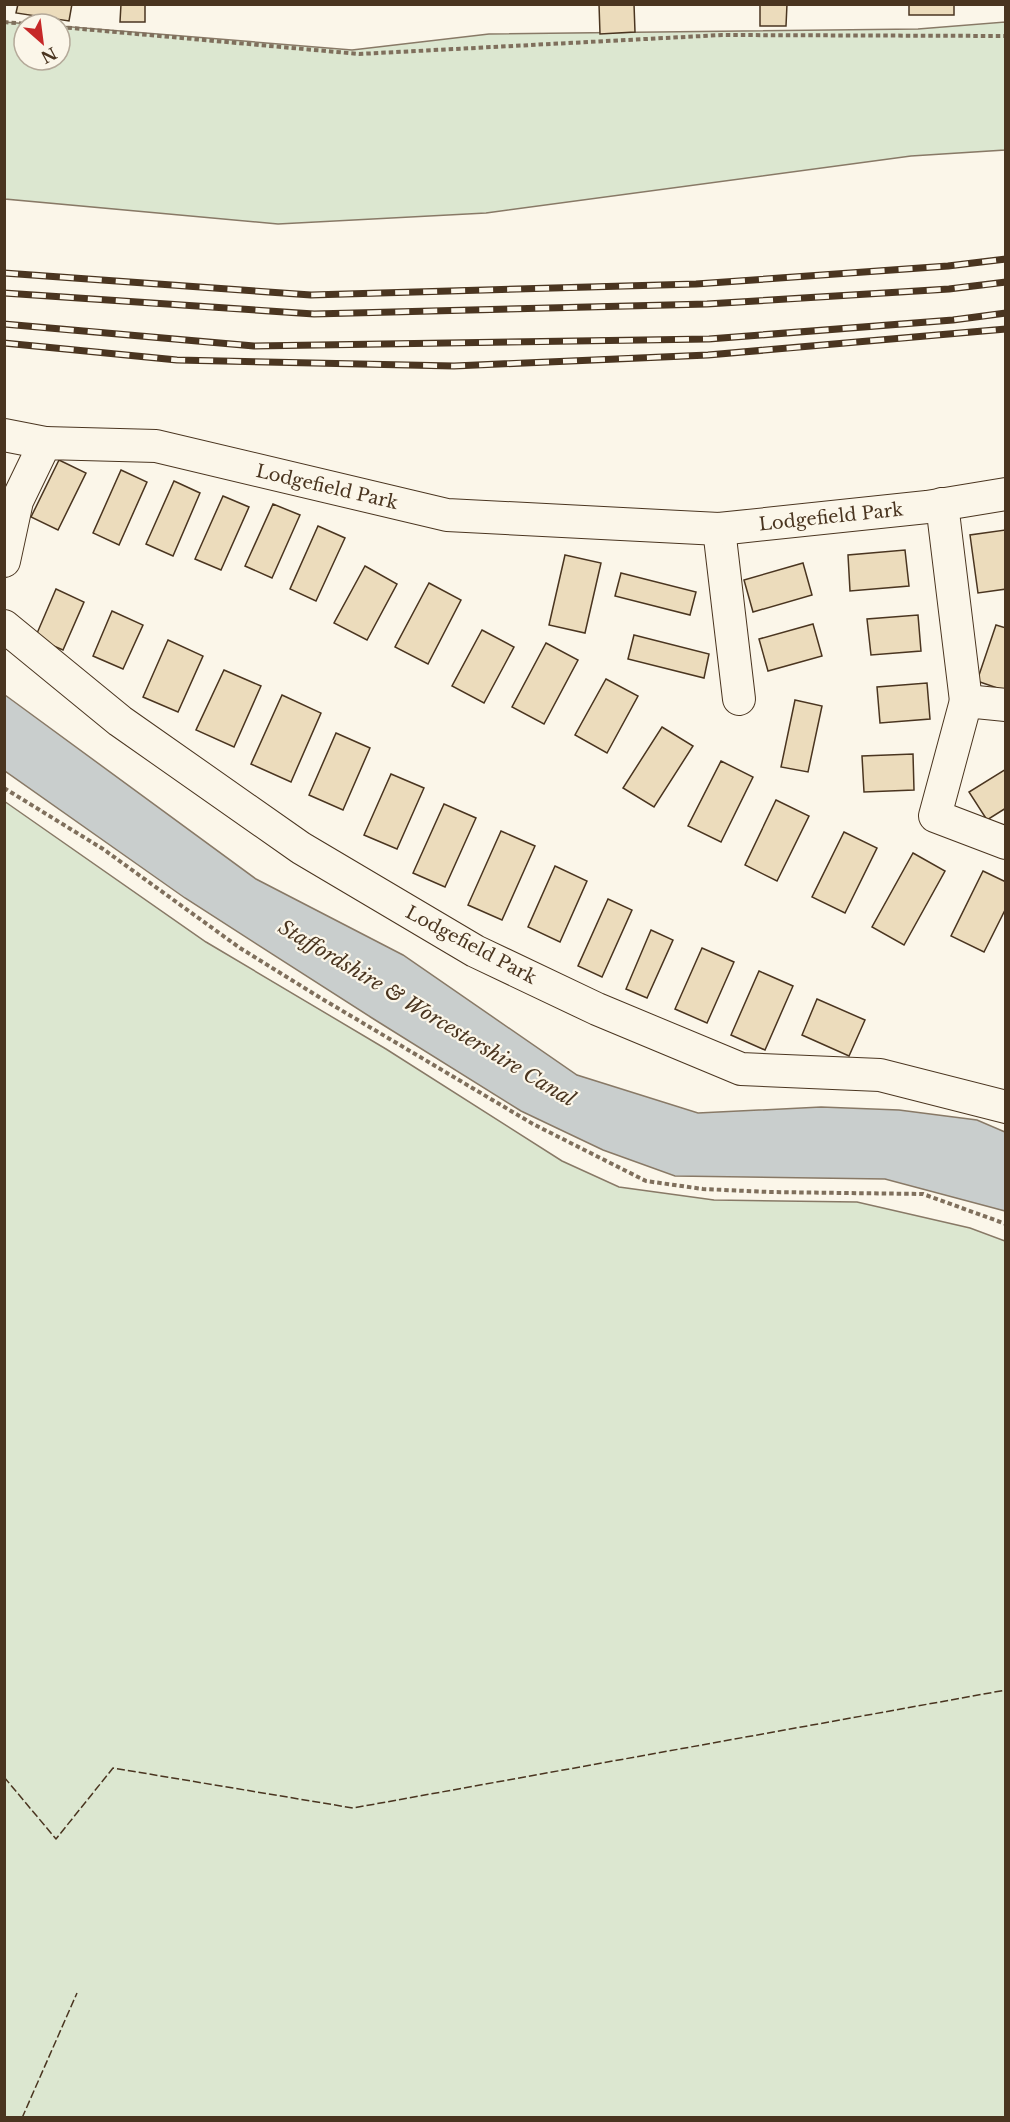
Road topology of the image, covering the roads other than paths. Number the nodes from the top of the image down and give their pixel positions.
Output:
1 (4, 435) edge
2 (45, 443) junction
3 (1005, 494) edge
4 (942, 504) junction
5 (719, 529) junction
6 (4, 561) edge
7 (4, 626) edge
8 (739, 699) dead end
9 (966, 701) junction
10 (1005, 705) edge
11 (1005, 843) edge
12 (1005, 1107) edge

1 - 2 street, Lodgefield Park
2 - 5 street, Lodgefield Park
2 - 6 street
3 - 4 street, Lodgefield Park
4 - 5 street, Lodgefield Park
4 - 9 street
5 - 8 street
7 - 12 street, Lodgefield Park
9 - 10 street
9 - 11 street

